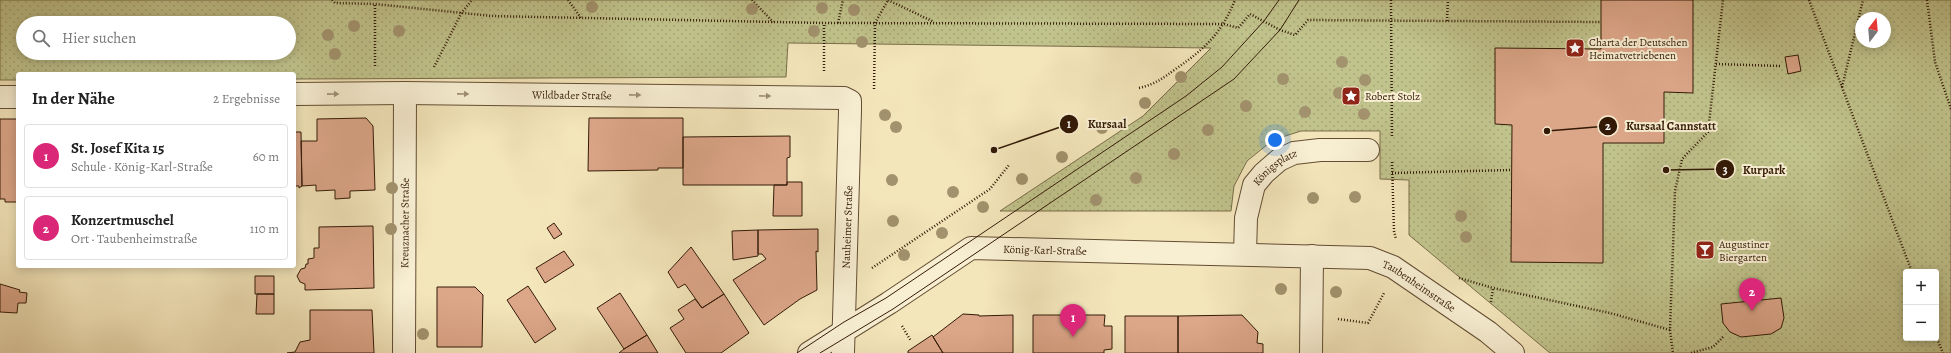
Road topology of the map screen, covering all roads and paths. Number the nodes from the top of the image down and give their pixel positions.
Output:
1 (332, 0) edge
2 (472, 0) edge
3 (568, 0) edge
4 (752, 0) edge
5 (843, 0) edge
6 (888, 0) edge
7 (1235, 0) edge
8 (1391, 0) edge
9 (1448, 0) edge
10 (1723, 0) edge
11 (1809, 0) edge
12 (1863, 0) edge
13 (1927, 0) edge
14 (375, 4) junction
15 (462, 12) junction
16 (581, 18) junction
17 (773, 22) junction
18 (1391, 22) junction
19 (1448, 22) junction
20 (1601, 22) dead end
21 (824, 23) junction
22 (838, 23) junction
23 (875, 23) junction
24 (936, 24) junction
25 (1224, 24) junction
26 (1716, 64) junction
27 (1782, 66) dead end
28 (1842, 87) junction
29 (1139, 88) dead end
30 (874, 92) dead end
31 (375, 93) junction
32 (406, 93) junction
33 (296, 94) edge
34 (0, 97) edge
35 (16, 97) edge
36 (824, 97) junction
37 (850, 101) joint
38 (1951, 109) edge
39 (1392, 140) dead end
40 (1368, 150) dead end
41 (1392, 156) dead end
42 (1010, 165) dead end
43 (1511, 170) dead end
44 (1392, 173) junction
45 (1245, 254) junction
46 (1312, 256) junction
47 (1393, 267) junction
48 (1911, 269) edge
49 (845, 284) junction
50 (1311, 316) junction
51 (844, 330) junction
52 (1670, 330) junction
53 (1488, 332) junction
54 (1724, 336) dead end
55 (1938, 341) edge
56 (404, 353) edge
57 (809, 353) edge
58 (843, 353) edge
59 (1311, 353) edge
60 (1513, 353) edge
61 (1673, 353) edge
62 (1691, 353) edge
63 (1943, 353) edge

1 - 14 path
2 - 15 path
3 - 16 path
4 - 17 path
5 - 22 path
6 - 23 path
6 - 24 path
7 - 25 path
8 - 18 path
9 - 19 path
10 - 26 path
11 - 28 path
12 - 28 path
13 - 38 path
14 - 15 path
14 - 31 path
15 - 16 path
15 - 32 path
16 - 17 path
17 - 21 path
18 - 19 path
18 - 25 path
18 - 39 path
19 - 20 path
21 - 22 path
21 - 36 path
22 - 23 path
23 - 24 path
23 - 30 path
24 - 25 path
25 - 29 path
26 - 27 path
26 - 52 path
28 - 48 path
31 - 32 street, Wildbader Straße
33 -> 31 street, Wildbader Straße
32 -> 36 street, Wildbader Straße
32 - 56 street, Kreuznacher Straße
34 - 35 street
36 - 37 street, Wildbader Straße
37 - 49 street, Nauheimer Straße
40 - 45 street, Königsplatz
41 - 44 path
42 - 49 path
43 - 44 path
44 - 47 path
45 - 46 street, König-Karl-Straße
45 - 51 street, König-Karl-Straße
46 - 47 street, Taubenheimstraße
46 - 50 street
47 - 50 path
47 - 53 street, Taubenheimstraße
49 - 51 street, Nauheimer Straße
50 - 59 street
51 - 57 street, König-Karl-Straße
51 - 58 street, Nauheimer Straße
52 - 53 path
52 - 61 path
53 - 60 street, Taubenheimstraße
54 - 62 path
55 - 63 path

